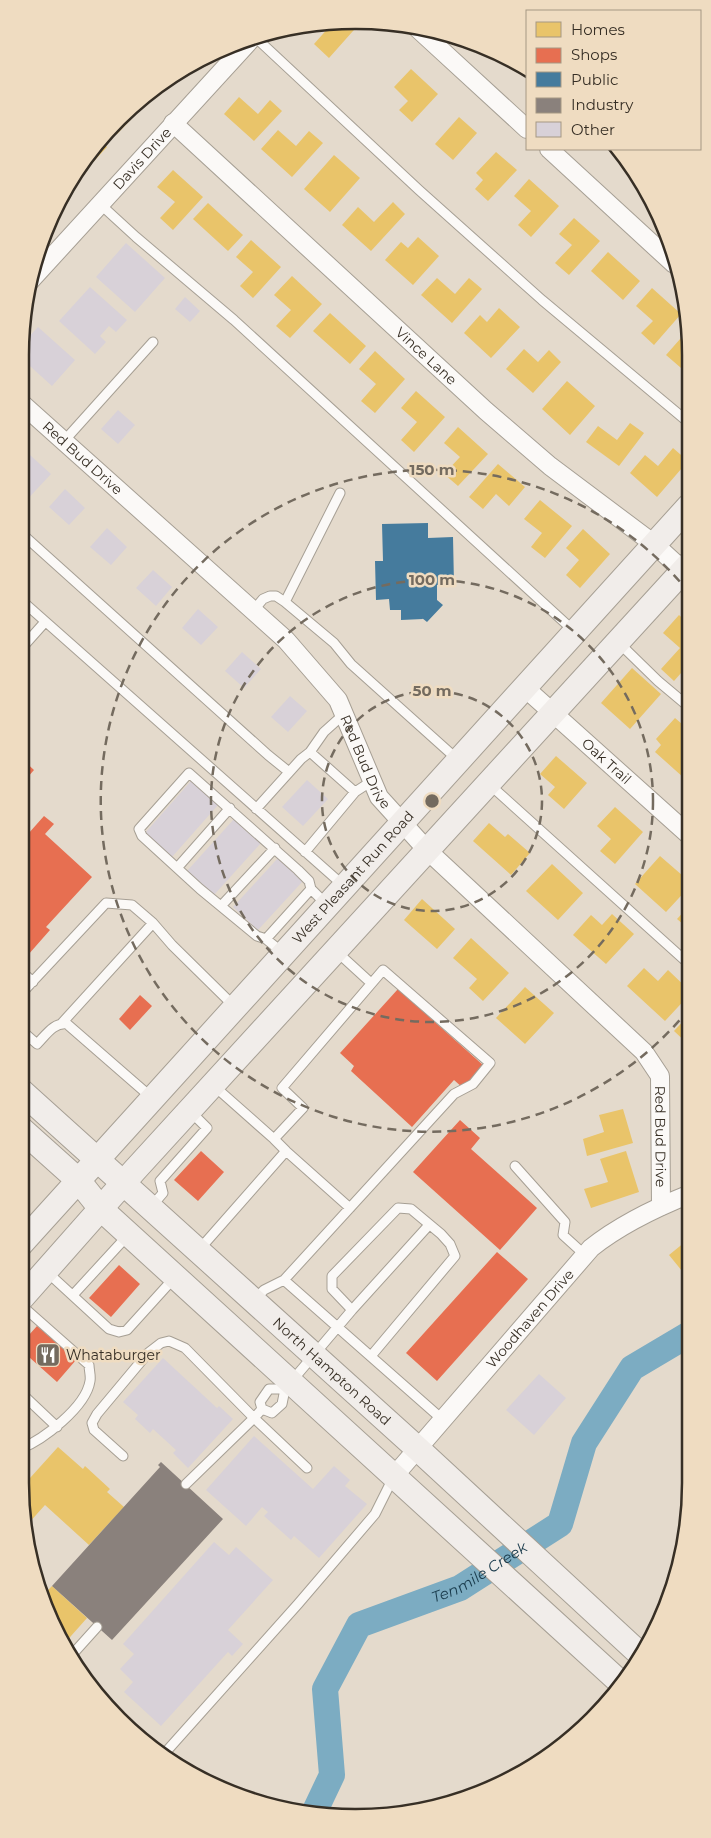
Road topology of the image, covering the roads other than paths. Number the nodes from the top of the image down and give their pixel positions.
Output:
1 (427, 37) edge
2 (261, 43) edge
3 (242, 49) edge
4 (174, 123) junction
5 (526, 128) edge
6 (550, 150) edge
7 (100, 204) junction
8 (667, 258) edge
9 (40, 270) edge
10 (153, 342) dead end
11 (29, 410) edge
12 (682, 417) edge
13 (64, 441) junction
14 (340, 493) dead end
15 (682, 514) edge
16 (29, 540) edge
17 (654, 544) junction
18 (682, 566) edge
19 (682, 575) edge
20 (285, 602) junction
21 (29, 608) edge
22 (253, 611) junction
23 (45, 622) junction
24 (575, 632) junction
25 (29, 640) edge
26 (618, 641) junction
27 (524, 687) junction
28 (682, 702) edge
29 (552, 713) junction
30 (344, 714) junction
31 (310, 752) junction
32 (199, 758) junction
33 (458, 760) junction
34 (289, 772) junction
35 (189, 773) junction
36 (372, 781) junction
37 (488, 783) junction
38 (355, 792) junction
39 (230, 808) junction
40 (256, 809) junction
41 (402, 822) junction
42 (682, 829) edge
43 (274, 848) junction
44 (427, 850) junction
45 (305, 852) junction
46 (177, 868) junction
47 (344, 886) junction
48 (319, 897) junction
49 (222, 906) junction
50 (153, 923) junction
51 (275, 946) junction
52 (336, 950) junction
53 (682, 958) edge
54 (29, 978) edge
55 (34, 982) junction
56 (371, 983) junction
57 (29, 987) edge
58 (234, 1007) junction
59 (62, 1024) junction
60 (29, 1037) edge
61 (213, 1085) junction
62 (29, 1098) edge
63 (152, 1098) junction
64 (190, 1111) junction
65 (29, 1136) edge
66 (274, 1139) junction
67 (286, 1151) junction
68 (97, 1159) junction
69 (515, 1166) dead end
70 (78, 1180) junction
71 (123, 1184) junction
72 (682, 1197) edge
73 (662, 1206) junction
74 (150, 1208) junction
75 (350, 1208) junction
76 (101, 1209) junction
77 (429, 1225) junction
78 (129, 1234) junction
79 (29, 1235) edge
80 (198, 1251) junction
81 (585, 1255) junction
82 (46, 1271) junction
83 (176, 1277) junction
84 (284, 1280) junction
85 (29, 1290) edge
86 (73, 1296) junction
87 (253, 1302) junction
88 (352, 1310) junction
89 (29, 1312) edge
90 (338, 1327) junction
91 (314, 1356) junction
92 (370, 1356) junction
93 (288, 1386) junction
94 (29, 1401) edge
95 (262, 1409) junction
96 (254, 1418) junction
97 (443, 1420) junction
98 (57, 1427) junction
99 (29, 1446) edge
100 (418, 1450) junction
101 (123, 1456) dead end
102 (307, 1468) dead end
103 (394, 1476) junction
104 (186, 1484) dead end
105 (97, 1627) dead end
106 (636, 1650) edge
107 (76, 1651) edge
108 (616, 1679) edge
109 (168, 1750) edge

1 - 5 street
2 - 12 lane
3 - 4 street, Davis Drive
4 - 7 street, Davis Drive
4 - 17 street, Vince Lane
6 - 8 street
7 - 9 street, Davis Drive
7 - 24 lane
10 - 13 lane
11 - 13 street, Red Bud Drive
13 - 22 street, Red Bud Drive
14 - 20 lane
15 - 17 main road, West Pleasant Run Road
16 - 34 lane
17 - 18 street, Vince Lane
17 - 24 main road, West Pleasant Run Road
19 - 26 main road
20 - 22 lane
20 - 33 lane
21 - 23 lane
22 - 30 street, Red Bud Drive
23 - 25 lane
23 - 32 lane
24 - 27 main road, West Pleasant Run Road
26 - 28 lane
26 - 29 main road
27 - 29 street, Oak Trail
27 - 33 main road, West Pleasant Run Road
29 - 37 main road
29 - 42 street, Oak Trail
30 - 31 lane
30 - 36 street, Red Bud Drive
31 - 34 lane
31 - 38 lane
32 - 35 lane
32 - 40 lane
33 - 41 main road, West Pleasant Run Road
34 - 40 lane
35 - 39 lane
35 - 46 lane
36 - 38 lane
36 - 41 street, Red Bud Drive
37 - 44 main road
37 - 53 lane
38 - 45 lane
39 - 43 lane
39 - 46 lane
40 - 45 lane
41 - 44 street, Red Bud Drive
41 - 47 main road, West Pleasant Run Road
43 - 48 lane
43 - 49 lane
44 - 52 main road
44 - 73 street, Red Bud Drive
45 - 47 lane
46 - 49 lane
47 - 48 main road, West Pleasant Run Road
48 - 51 main road, West Pleasant Run Road
49 - 51 lane
50 - 55 lane
50 - 58 lane
50 - 59 lane
51 - 58 main road, West Pleasant Run Road
52 - 56 lane
52 - 61 main road
54 - 55 lane
55 - 57 lane
56 - 66 lane
56 - 75 lane
58 - 63 main road, West Pleasant Run Road
59 - 60 lane
59 - 63 lane
61 - 64 main road
61 - 66 lane
62 - 68 main road, North Hampton Road
63 - 68 main road, West Pleasant Run Road
64 - 71 main road
64 - 74 lane
65 - 70 main road
66 - 67 lane
67 - 75 lane
67 - 80 lane
68 - 70 main road, West Pleasant Run Road
68 - 71 main road, North Hampton Road
69 - 81 lane
70 - 76 main road
70 - 79 main road, West Pleasant Run Road
71 - 74 main road, North Hampton Road
71 - 76 main road
72 - 73 street, Woodhaven Drive
73 - 81 street, Woodhaven Drive
74 - 80 main road, North Hampton Road
75 - 84 lane
76 - 78 main road
76 - 82 main road
77 - 88 lane
77 - 88 lane
77 - 92 lane
78 - 83 main road
78 - 86 lane
80 - 87 main road, North Hampton Road
81 - 97 street, Woodhaven Drive
82 - 85 main road
82 - 86 lane
83 - 86 lane
83 - 93 main road
84 - 87 lane
84 - 90 lane
87 - 91 main road, North Hampton Road
88 - 90 lane
89 - 98 lane
90 - 91 lane
90 - 92 lane
91 - 93 lane
91 - 100 main road, North Hampton Road
92 - 97 lane
93 - 95 lane
93 - 95 lane
93 - 103 main road
94 - 98 lane
95 - 96 lane
96 - 101 lane
96 - 102 lane
96 - 104 lane
97 - 100 street, Woodhaven Drive
98 - 99 lane
100 - 103 street, Woodhaven Drive
100 - 106 main road, North Hampton Road
103 - 108 main road
103 - 109 lane
105 - 107 lane

